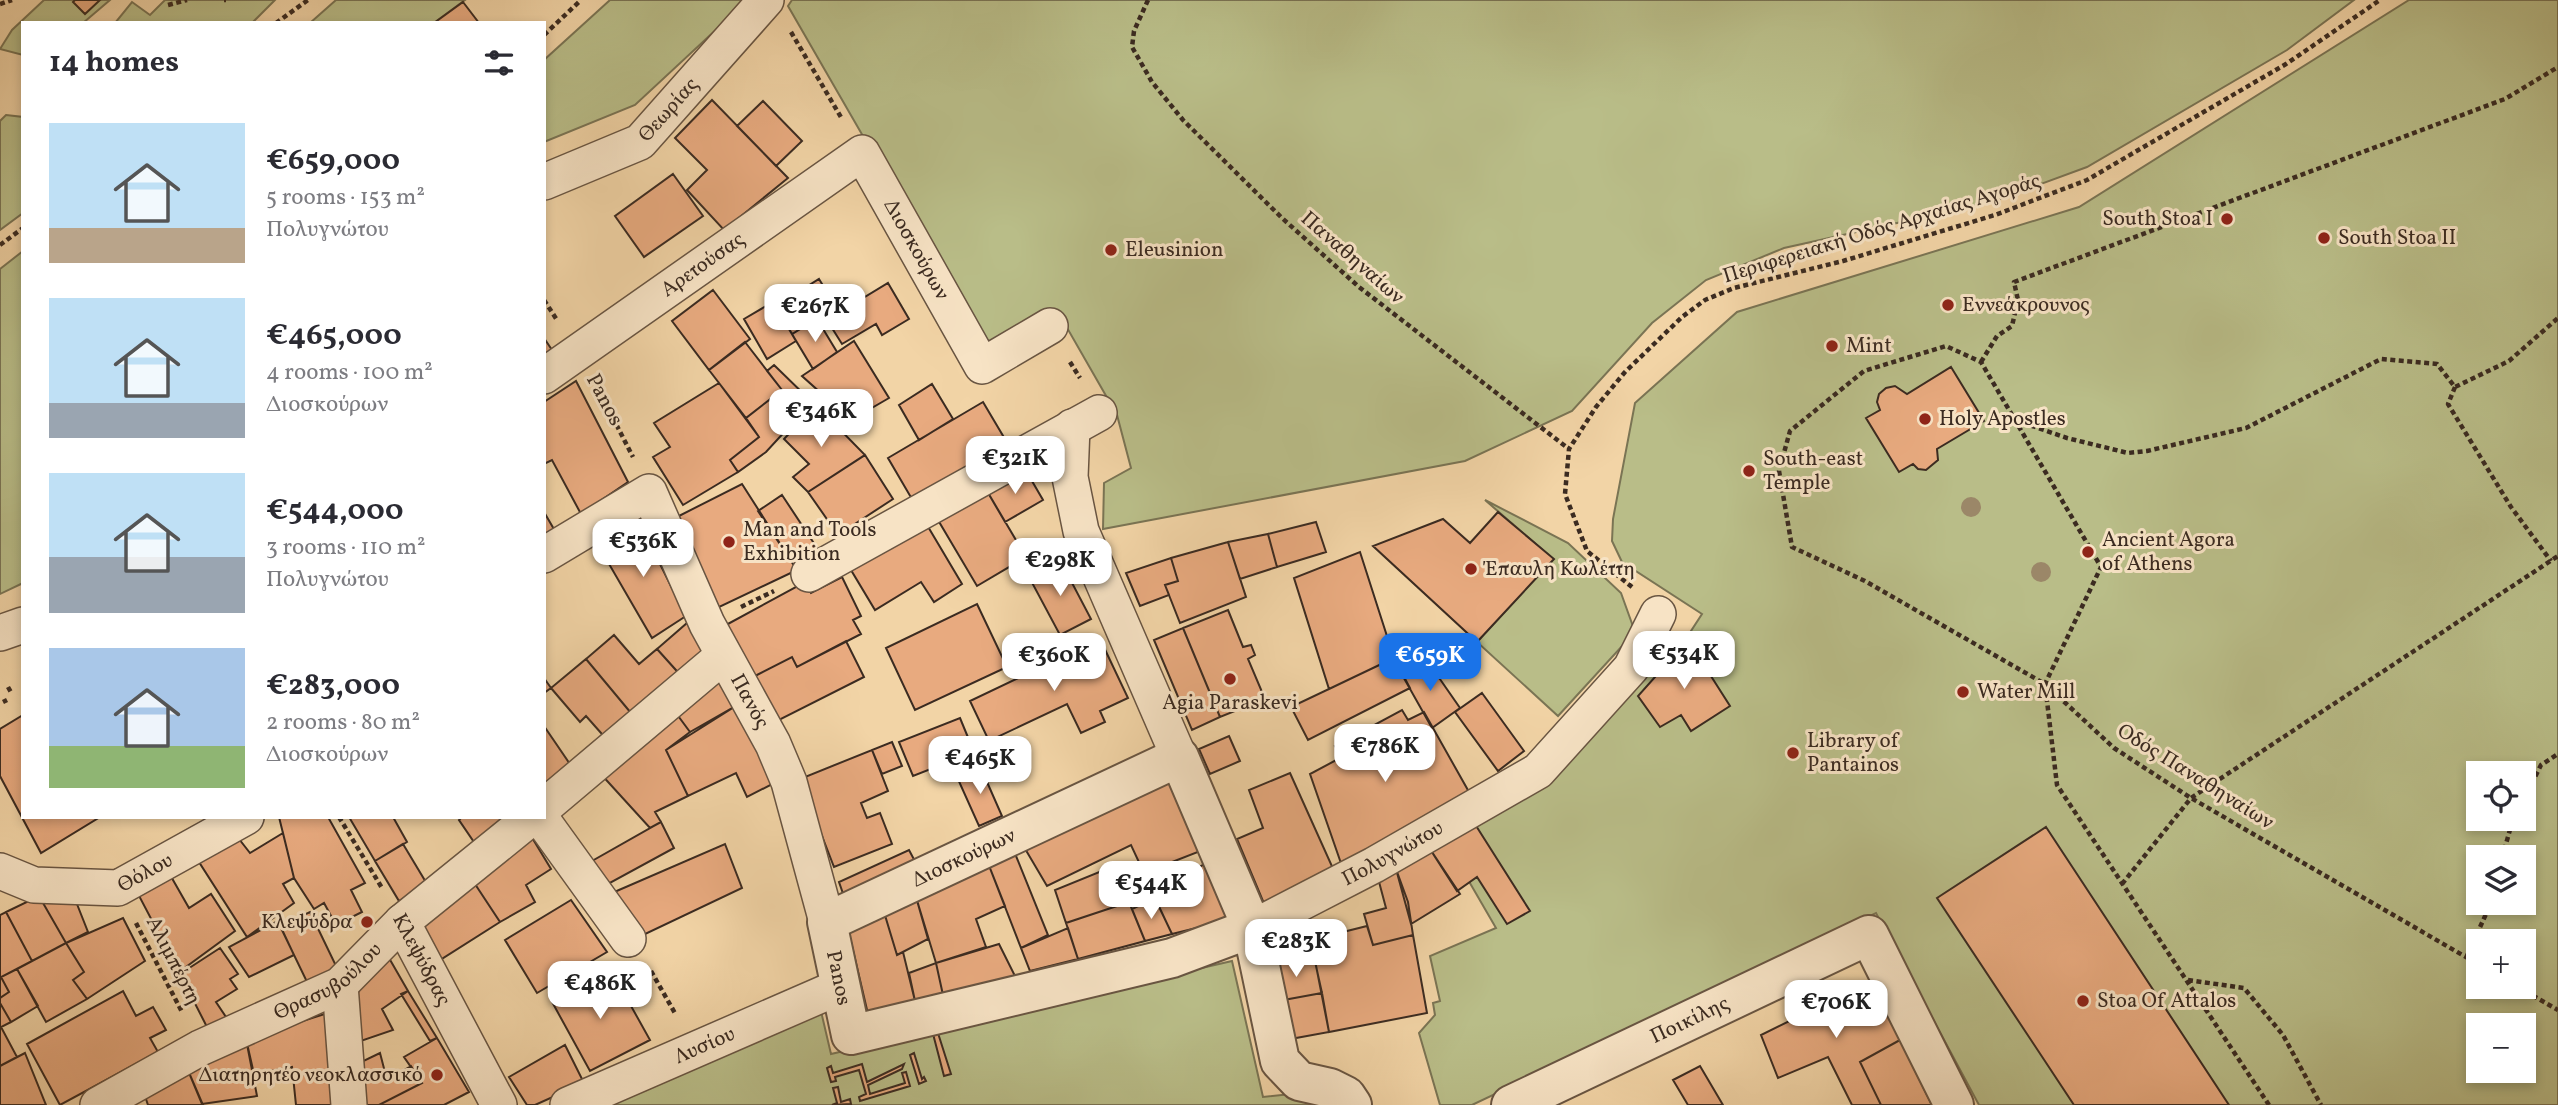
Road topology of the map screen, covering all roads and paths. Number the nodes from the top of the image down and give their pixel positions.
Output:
1 (12, 0) edge
2 (187, 0) edge
3 (308, 0) edge
4 (581, 0) edge
5 (1148, 0) edge
6 (2380, 0) edge
7 (0, 4) edge
8 (168, 5) dead end
9 (761, 7) edge
10 (279, 21) edge
11 (546, 33) edge
12 (2558, 67) edge
13 (862, 153) junction
14 (546, 181) edge
15 (21, 229) edge
16 (0, 245) edge
17 (2558, 318) edge
18 (1050, 326) joint
19 (578, 351) junction
20 (1981, 362) junction
21 (546, 375) edge
22 (2455, 387) junction
23 (2013, 419) junction
24 (1086, 420) junction
25 (1569, 449) junction
26 (630, 450) dead end
27 (546, 554) edge
28 (2558, 556) edge
29 (2550, 561) junction
30 (810, 574) joint
31 (1658, 614) joint
32 (707, 624) junction
33 (21, 626) edge
34 (0, 633) edge
35 (723, 656) junction
36 (2045, 684) junction
37 (8, 687) dead end
38 (12, 694) dead end
39 (2558, 754) edge
40 (1179, 757) junction
41 (2536, 775) edge
42 (2191, 798) junction
43 (546, 805) edge
44 (242, 819) edge
45 (340, 819) edge
46 (530, 819) edge
47 (541, 819) edge
48 (0, 871) edge
49 (2122, 884) junction
50 (118, 888) junction
51 (402, 922) junction
52 (827, 922) junction
53 (1252, 928) junction
54 (637, 951) joint
55 (2466, 958) edge
56 (2187, 980) junction
57 (340, 985) junction
58 (839, 987) junction
59 (2536, 997) edge
60 (2558, 1010) edge
61 (851, 1035) joint
62 (200, 1048) junction
63 (695, 1049) junction
64 (136, 1096) edge
65 (99, 1105) edge
66 (349, 1105) edge
67 (499, 1105) edge
68 (568, 1105) edge
69 (1352, 1105) edge
70 (1511, 1105) edge
71 (1954, 1105) edge
72 (2269, 1105) edge
73 (2321, 1105) edge

1 - 7 path
2 - 8 path
3 - 10 path
4 - 11 path
5 - 25 path, Παναθηναίων
6 - 25 path, Περιφερειακή Οδός Αρχαίας Αγοράς
9 - 13 path
9 - 14 street, Θεωρίας
12 - 20 path
13 - 18 street, Διοσκούρων
13 - 19 street, Αρετούσας
15 - 16 path
17 - 22 path
18 - 24 path
19 - 21 street, Αρετούσας
19 - 26 path, Panos
20 - 23 path
20 - 36 path, Οδός Παναθηναίων
22 - 23 path
22 - 29 path
23 - 36 path
24 - 30 street
24 - 40 street
25 - 31 path, Περιφερειακή Οδός Αρχαίας Αγοράς
27 - 32 street, Πανός
28 - 29 path
29 - 42 path
30 - 32 path
31 - 53 street, Πολυγνώτου
32 - 35 street, Πανός
33 - 34 street
35 - 43 street
35 - 52 street, Πανός
36 - 42 path, Οδός Παναθηναίων
36 - 49 path
37 - 38 path
39 - 41 path
40 - 52 street, Διοσκούρων
40 - 53 street
42 - 49 path
42 - 55 path, Οδός Παναθηναίων
44 - 50 street, Θόλου
45 - 51 path, Κλεψύδρας
46 - 51 street, Θρασυβούλου
47 - 54 street
48 - 50 street, Θόλου
49 - 56 path
50 - 62 path, Αλιμπέρτη
51 - 57 street, Θρασυβούλου
51 - 67 street, Κλεψύδρας
52 - 58 street, Panos
53 - 61 street, Πολυγνώτου
53 - 69 street
54 - 63 path
56 - 72 path
56 - 73 path
57 - 62 street, Θρασυβούλου
57 - 66 street
58 - 61 street, Panos
58 - 63 street, Λυσίου
59 - 60 path
62 - 64 street, Θρασυβούλου
63 - 68 street, Λυσίου
64 - 65 street, Θρασυβούλου
70 - 71 street, Ποικίλης

